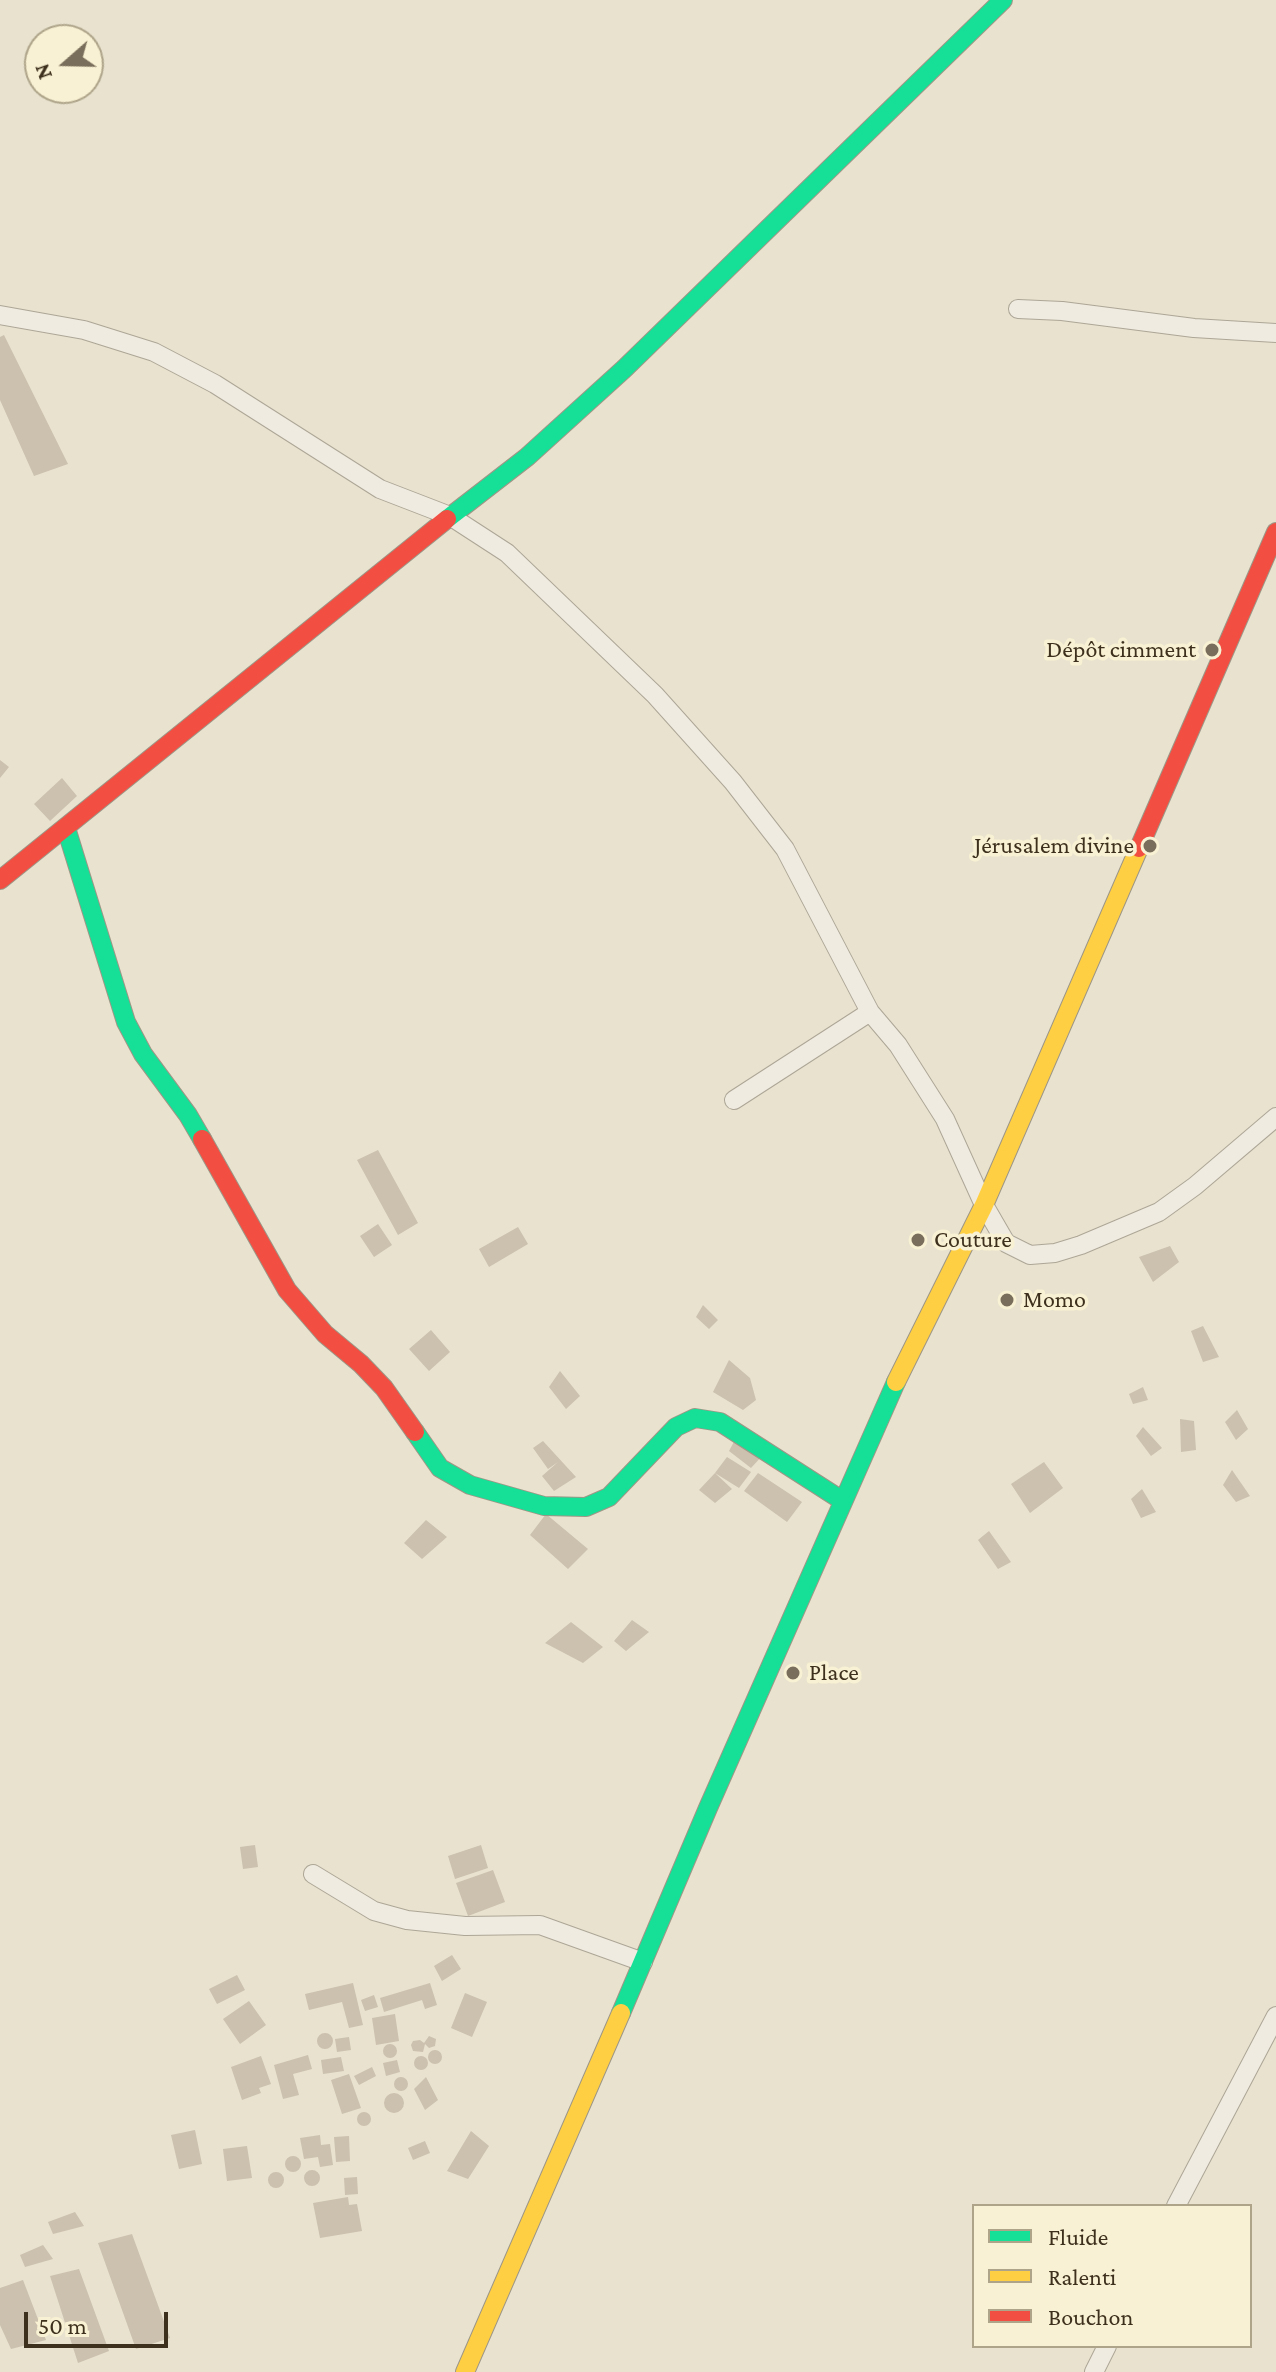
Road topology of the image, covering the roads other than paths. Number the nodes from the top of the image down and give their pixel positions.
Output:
1 (1003, 0) edge
2 (1018, 309) dead end
3 (0, 315) edge
4 (1276, 333) edge
5 (450, 516) junction
6 (1276, 532) edge
7 (66, 828) junction
8 (0, 880) edge
9 (870, 1012) junction
10 (734, 1100) dead end
11 (1276, 1117) edge
12 (984, 1205) junction
13 (843, 1501) junction
14 (313, 1874) dead end
15 (643, 1962) junction
16 (1276, 2016) edge
17 (1177, 2204) edge
18 (1106, 2348) edge
19 (465, 2372) edge
20 (1094, 2372) edge

1 - 5 street
2 - 4 street
3 - 5 street
5 - 7 street
5 - 9 street
6 - 12 street
7 - 8 street
7 - 13 street
9 - 10 street
9 - 12 street
11 - 12 street
12 - 13 street
13 - 15 street
14 - 15 street
15 - 19 street
16 - 17 street
18 - 20 street

